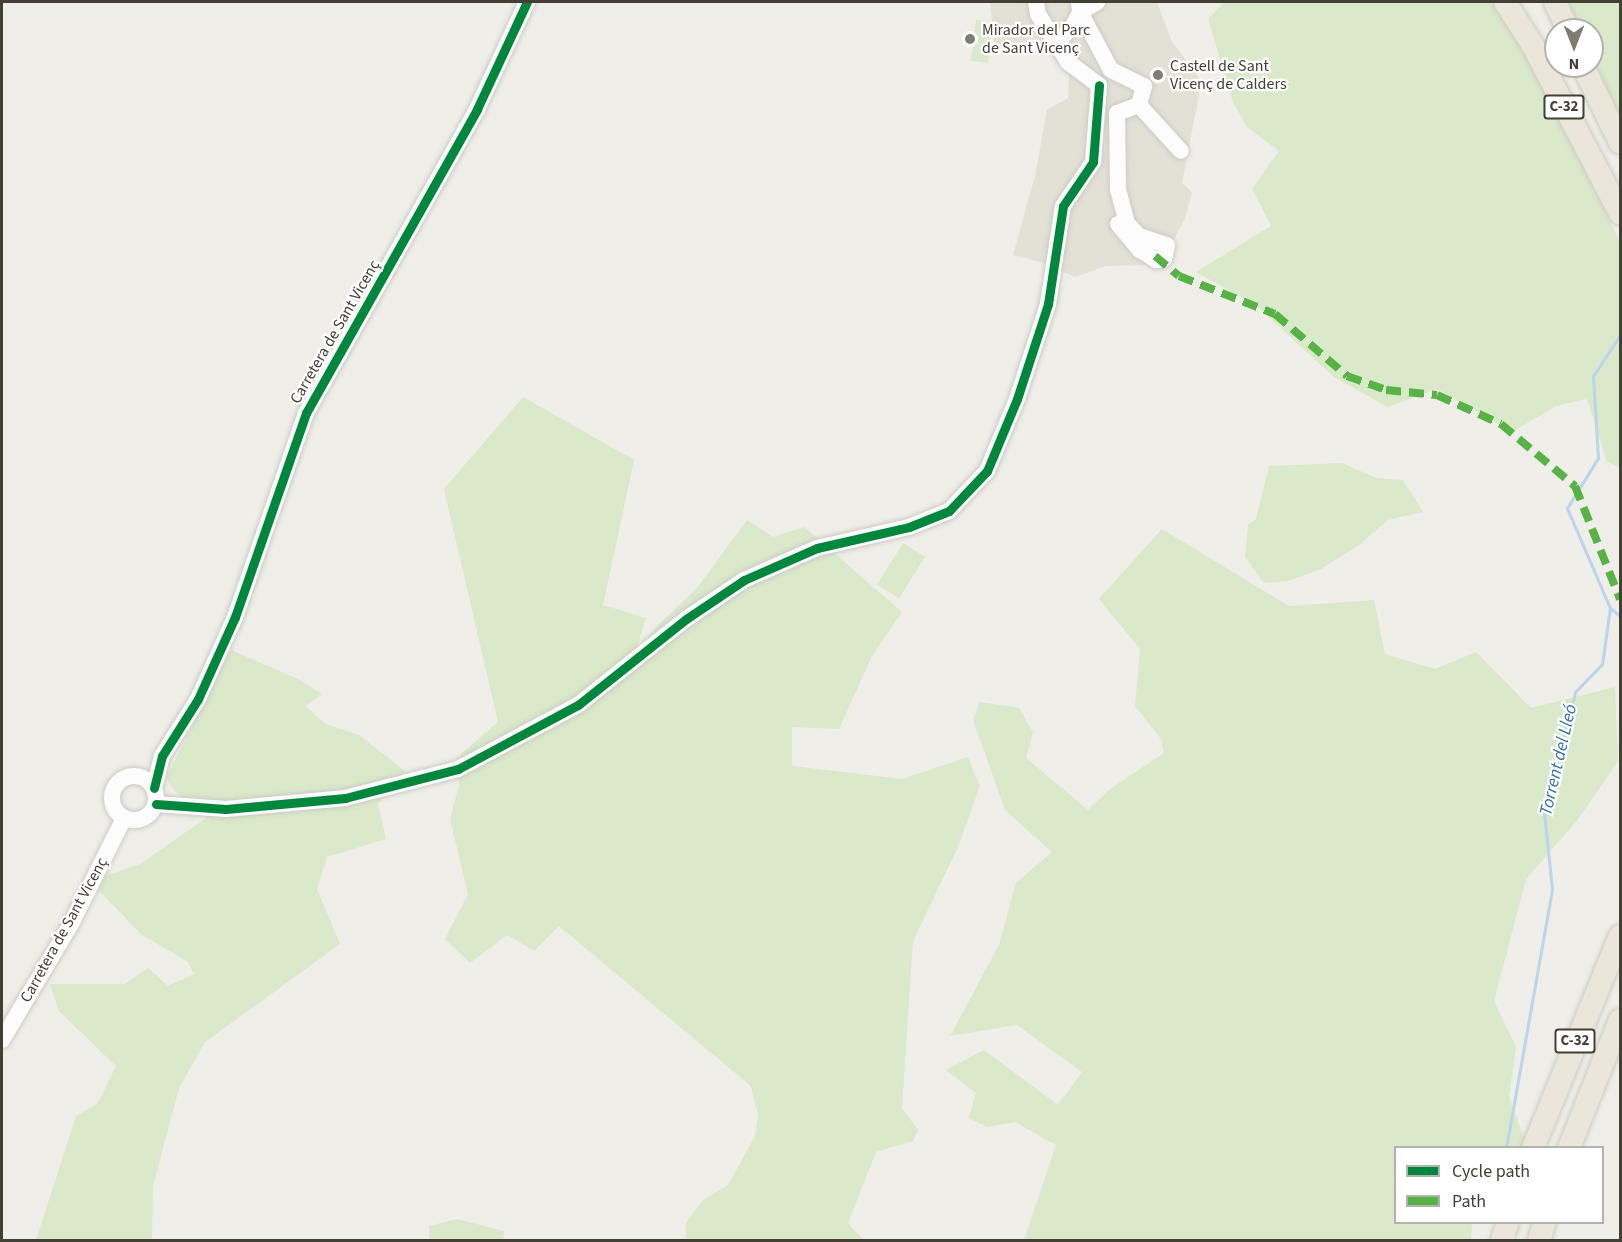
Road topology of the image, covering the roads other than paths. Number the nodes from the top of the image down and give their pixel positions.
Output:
1 (527, 2) edge
2 (1036, 2) edge
3 (1097, 2) edge
4 (1505, 2) edge
5 (1555, 2) edge
6 (1080, 7) edge
7 (1562, 18) edge
8 (1057, 42) junction
9 (1111, 70) junction
10 (1589, 78) edge
11 (1100, 85) junction
12 (1139, 105) junction
13 (1620, 143) edge
14 (1181, 151) dead end
15 (1620, 213) edge
16 (1118, 224) dead end
17 (162, 756) junction
18 (129, 776) junction
19 (155, 796) junction
20 (124, 818) junction
21 (1620, 936) edge
22 (1620, 967) edge
23 (1620, 1020) edge
24 (2, 1040) edge
25 (1620, 1051) edge
26 (1534, 1146) edge
27 (1547, 1146) edge
28 (1570, 1146) edge
29 (1579, 1146) edge
30 (1507, 1224) edge
31 (1519, 1224) edge
32 (1544, 1224) edge
33 (1502, 1240) edge
34 (1515, 1240) edge
35 (1539, 1240) edge

1 - 17 street, Carretera de Sant Vicenç
2 - 8 street
3 - 6 street
4 - 15 highway, C-32
5 - 7 highway
6 - 8 street
6 - 9 street
8 - 11 street
9 - 11 street
9 - 12 street
10 - 13 highway, C-32
11 - 19 street
12 - 14 street
12 - 16 street
17 - 18 street, Carretera de Sant Vicenç
17 - 19 street, Carretera de Sant Vicenç
18 - 19 street
18 - 20 street
19 - 20 street
20 - 24 street, Carretera de Sant Vicenç
21 - 26 highway, C-32
22 - 27 highway
23 - 28 highway
25 - 29 highway, C-32
30 - 33 highway
31 - 34 highway
32 - 35 highway

